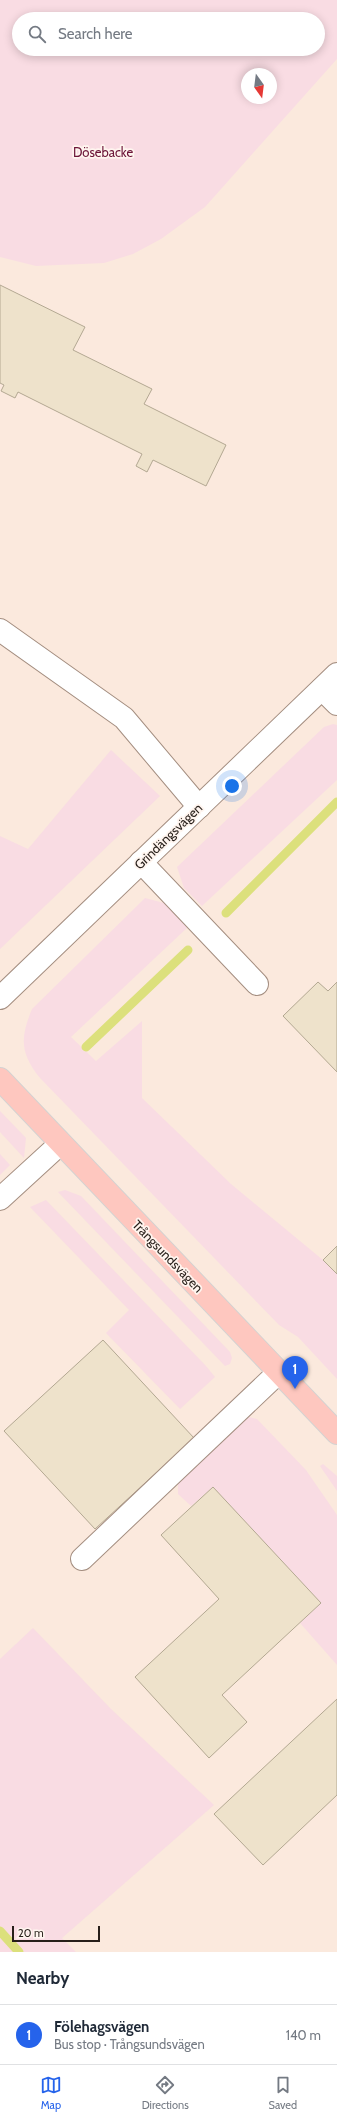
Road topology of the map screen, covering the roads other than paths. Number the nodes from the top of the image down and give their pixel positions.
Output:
1 (0, 630) edge
2 (329, 681) edge
3 (337, 704) edge
4 (199, 807) junction
5 (141, 862) junction
6 (257, 984) dead end
7 (0, 998) edge
8 (0, 1079) edge
9 (60, 1144) junction
10 (0, 1199) edge
11 (279, 1372) junction
12 (337, 1433) edge
13 (82, 1559) dead end

1 - 4 street
2 - 3 street
2 - 4 street, Grindängsvägen
4 - 5 street, Grindängsvägen
5 - 6 street
5 - 7 street, Grindängsvägen
8 - 9 main road, Trångsundsvägen
9 - 10 street
9 - 11 main road, Trångsundsvägen
11 - 12 main road, Trångsundsvägen
11 - 13 street

